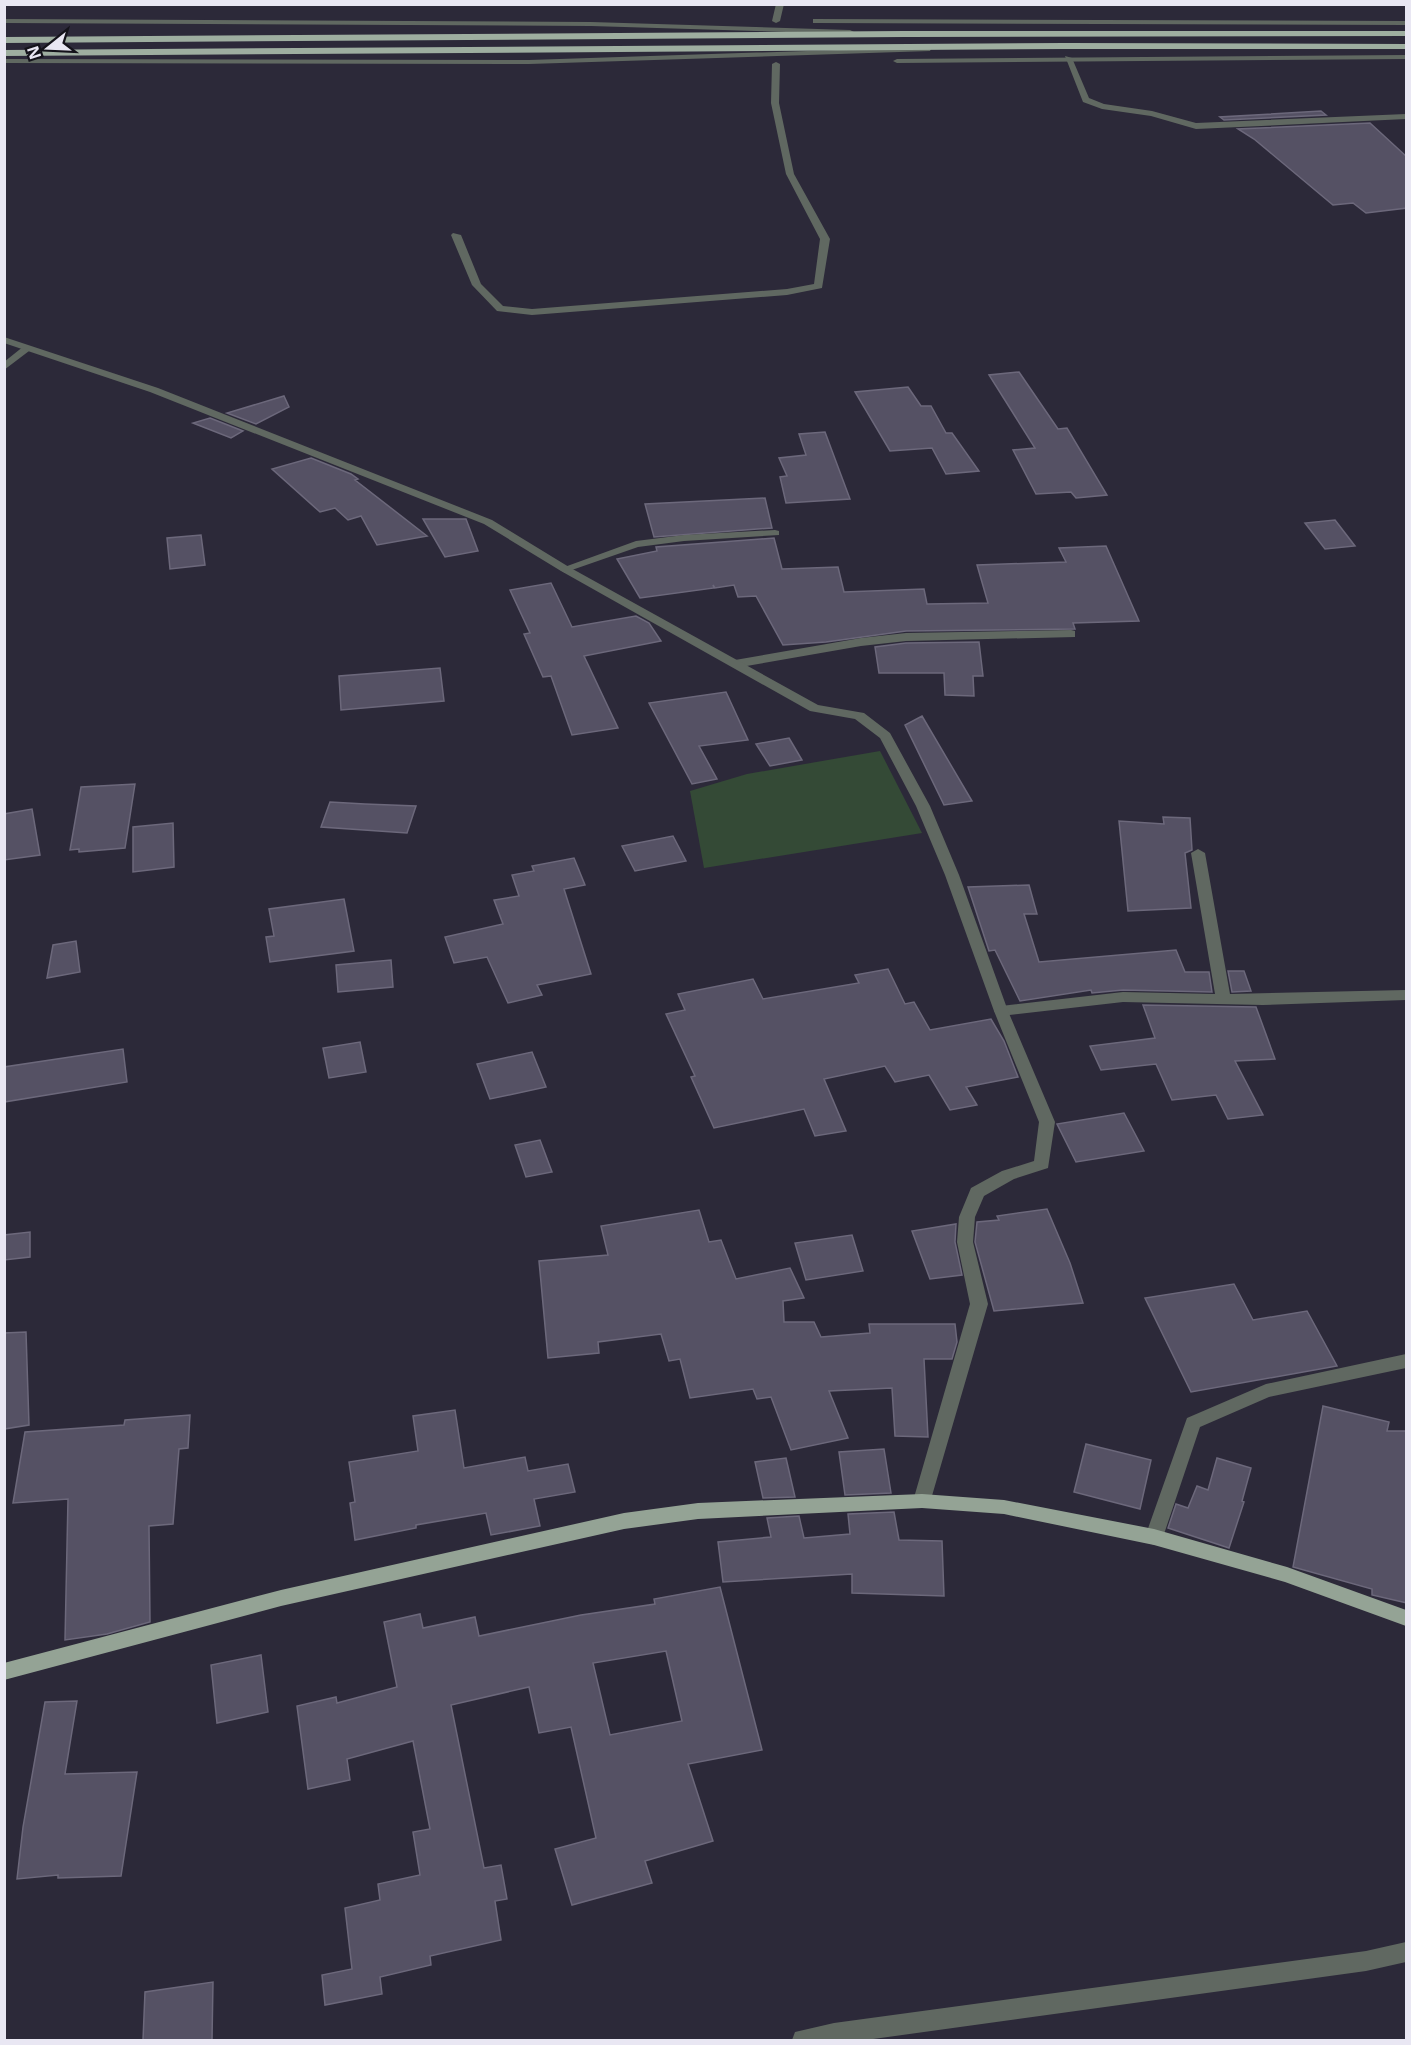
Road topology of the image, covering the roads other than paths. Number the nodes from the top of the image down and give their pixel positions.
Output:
1 (780, 4) edge
2 (4, 21) edge
3 (776, 21) junction
4 (1407, 23) edge
5 (591, 24) junction
6 (904, 34) junction
7 (1407, 34) edge
8 (4, 40) edge
9 (978, 47) junction
10 (1407, 47) edge
11 (4, 53) edge
12 (1407, 57) edge
13 (1068, 58) junction
14 (570, 60) junction
15 (4, 61) edge
16 (885, 61) dead end
17 (775, 64) dead end
18 (727, 65) dead end
19 (1407, 117) edge
20 (456, 235) dead end
21 (4, 340) edge
22 (28, 348) junction
23 (4, 367) edge
24 (775, 533) dead end
25 (565, 569) junction
26 (1071, 634) dead end
27 (735, 664) junction
28 (1198, 853) dead end
29 (1407, 995) edge
30 (1223, 999) junction
31 (1001, 1011) junction
32 (1407, 1361) edge
33 (922, 1501) junction
34 (1154, 1537) junction
35 (1407, 1618) edge
36 (4, 1672) edge
37 (1407, 1952) edge
38 (803, 2040) edge

1 - 3 street
2 - 5 street
3 - 4 street
3 - 5 street
5 - 6 street
6 - 7 highway
6 - 8 highway
9 - 10 highway
9 - 11 highway
9 - 14 street
12 - 13 street
13 - 16 street
13 - 19 street
14 - 15 street
14 - 18 street
17 - 20 street
21 - 22 street
22 - 23 street
22 - 25 street
24 - 25 street
25 - 27 street
26 - 27 street
27 - 31 street
28 - 30 street
29 - 30 street
30 - 31 street
31 - 33 street
32 - 34 street
33 - 34 main road
33 - 36 main road
34 - 35 main road
37 - 38 street

